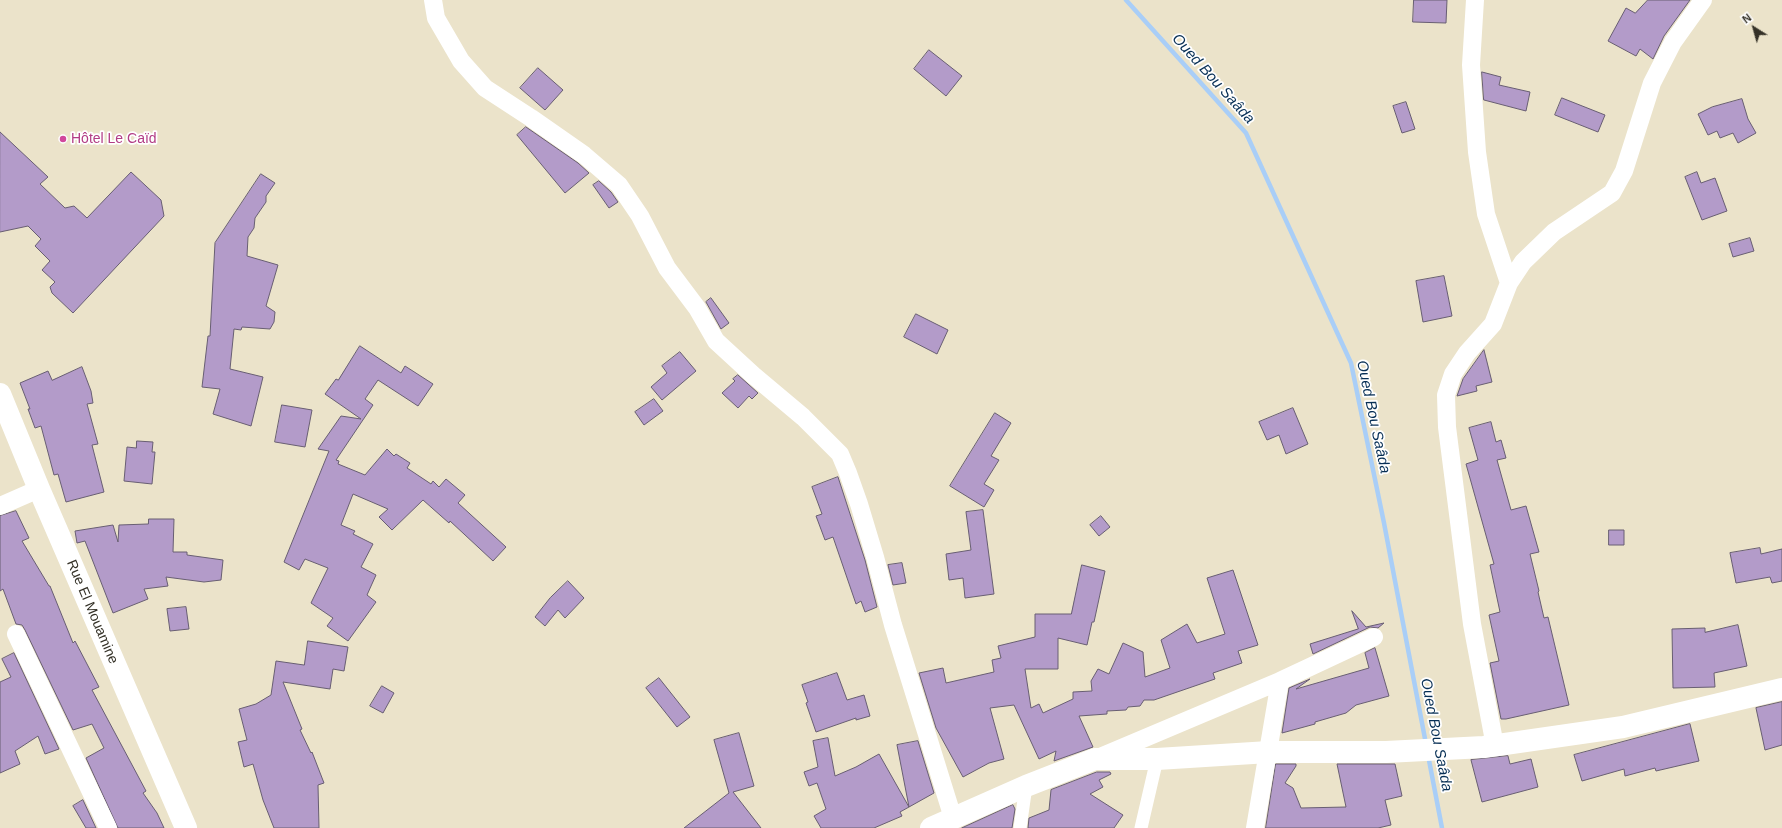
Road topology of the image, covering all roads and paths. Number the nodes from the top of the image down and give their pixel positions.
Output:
1 (433, 0) edge
2 (1475, 0) edge
3 (1702, 0) edge
4 (1509, 283) junction
5 (0, 394) edge
6 (39, 489) junction
7 (0, 506) edge
8 (16, 634) dead end
9 (1374, 637) dead end
10 (1280, 681) junction
11 (1782, 689) edge
12 (1489, 747) junction
13 (1269, 752) junction
14 (1096, 759) junction
15 (1156, 759) junction
16 (1026, 786) junction
17 (942, 824) edge
18 (108, 828) edge
19 (186, 828) edge
20 (1020, 828) edge
21 (1141, 828) edge
22 (1255, 828) edge

1 - 17 street
2 - 4 street
3 - 4 street
4 - 12 street
5 - 6 main road, Rue El Mouamine
6 - 7 street
6 - 19 main road, Rue El Mouamine
8 - 18 street
9 - 10 street
10 - 13 street
10 - 14 street
11 - 12 main road
12 - 13 main road
13 - 15 main road
13 - 22 street
14 - 15 main road
14 - 16 main road
15 - 21 street
16 - 17 main road
16 - 20 street

